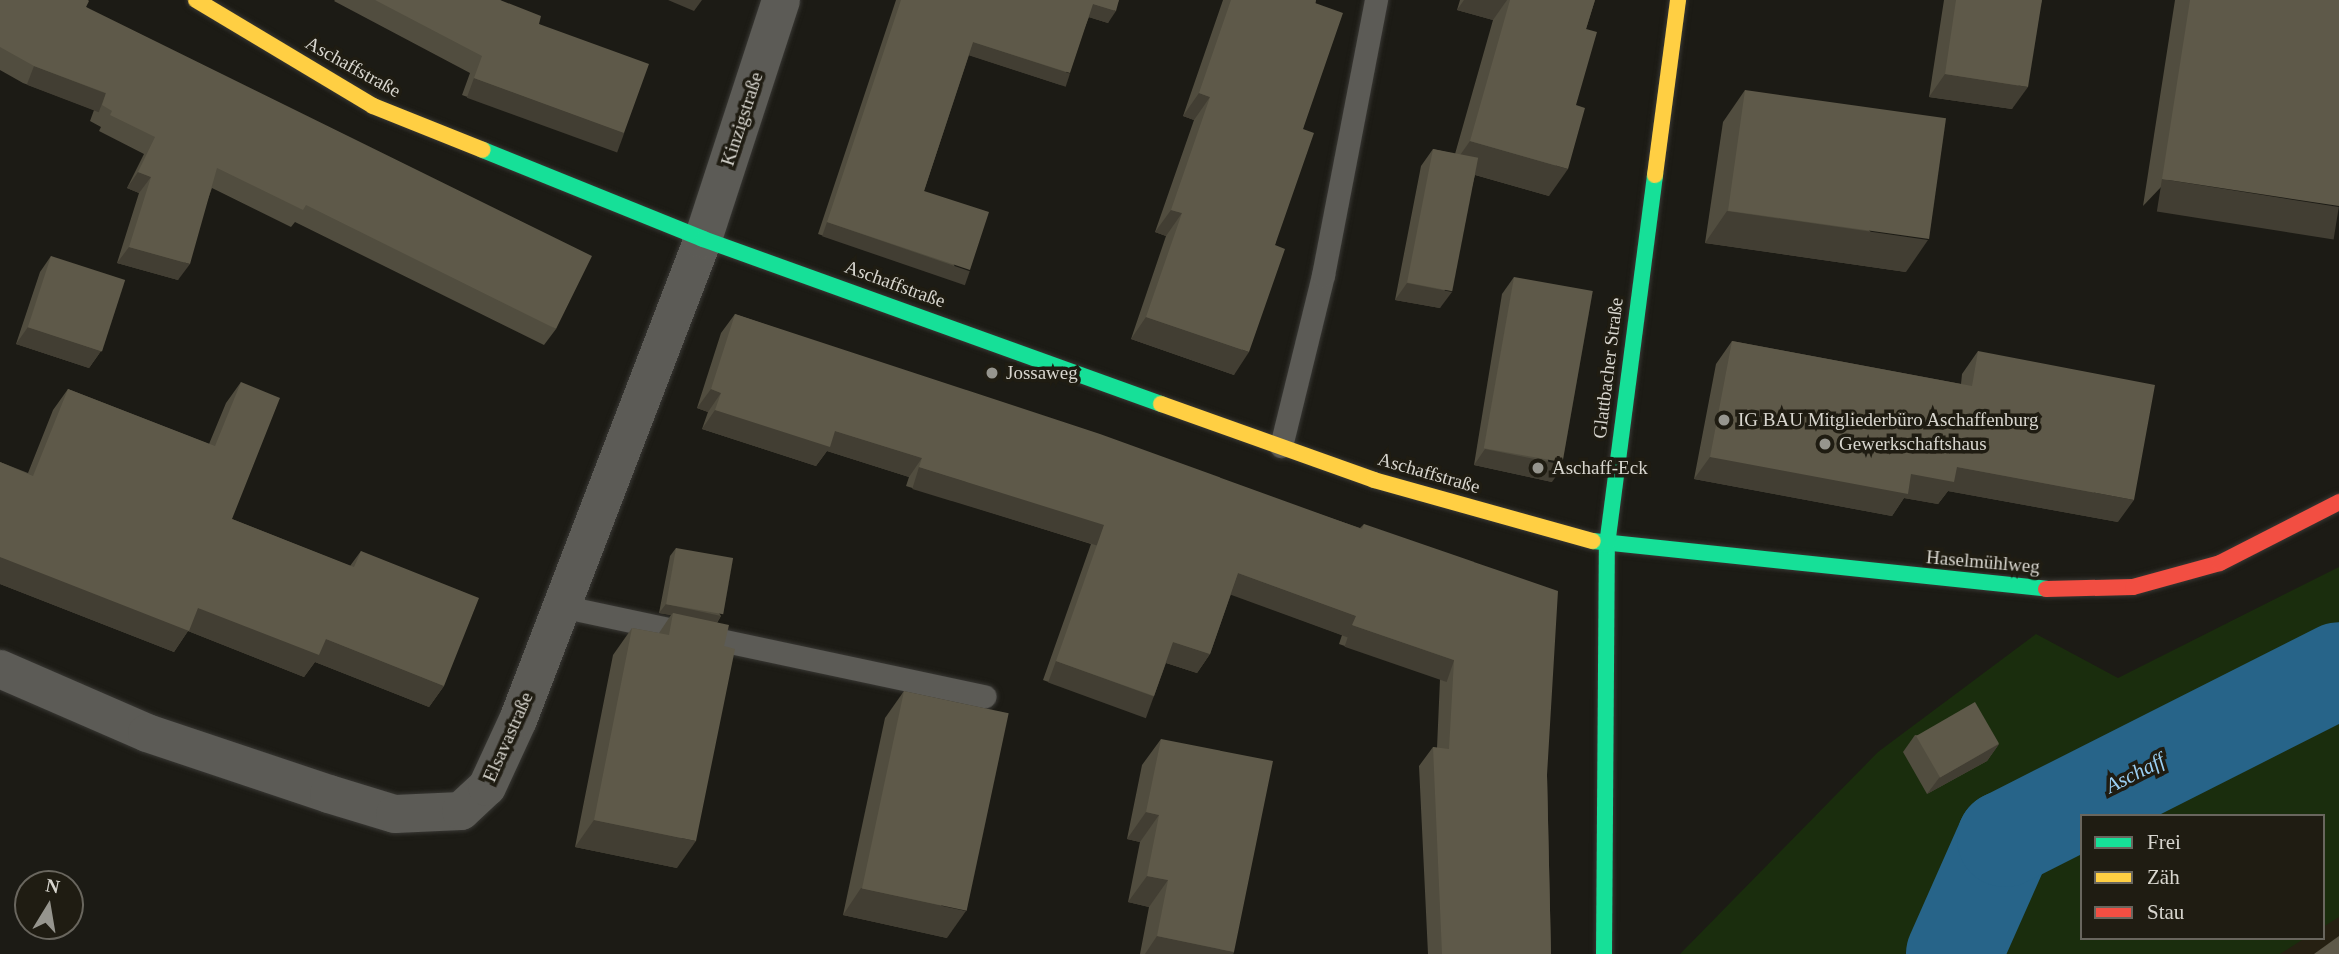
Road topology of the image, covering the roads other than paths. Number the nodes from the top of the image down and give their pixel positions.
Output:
1 (196, 0) edge
2 (781, 0) edge
3 (1376, 0) edge
4 (1678, 0) edge
5 (703, 239) junction
6 (1281, 446) junction
7 (2339, 502) edge
8 (1607, 545) junction
9 (560, 606) junction
10 (0, 669) edge
11 (985, 696) dead end
12 (1604, 954) edge

1 - 5 street, Aschaffstraße
2 - 5 street, Kinzigstraße
3 - 6 lane
4 - 8 street, Glattbacher Straße
5 - 6 street, Aschaffstraße
5 - 9 street, Elsavastraße
6 - 8 street, Aschaffstraße
7 - 8 street, Haselmühlweg
8 - 12 street, Glattbacher Straße
9 - 10 street, Elsavastraße
9 - 11 lane

